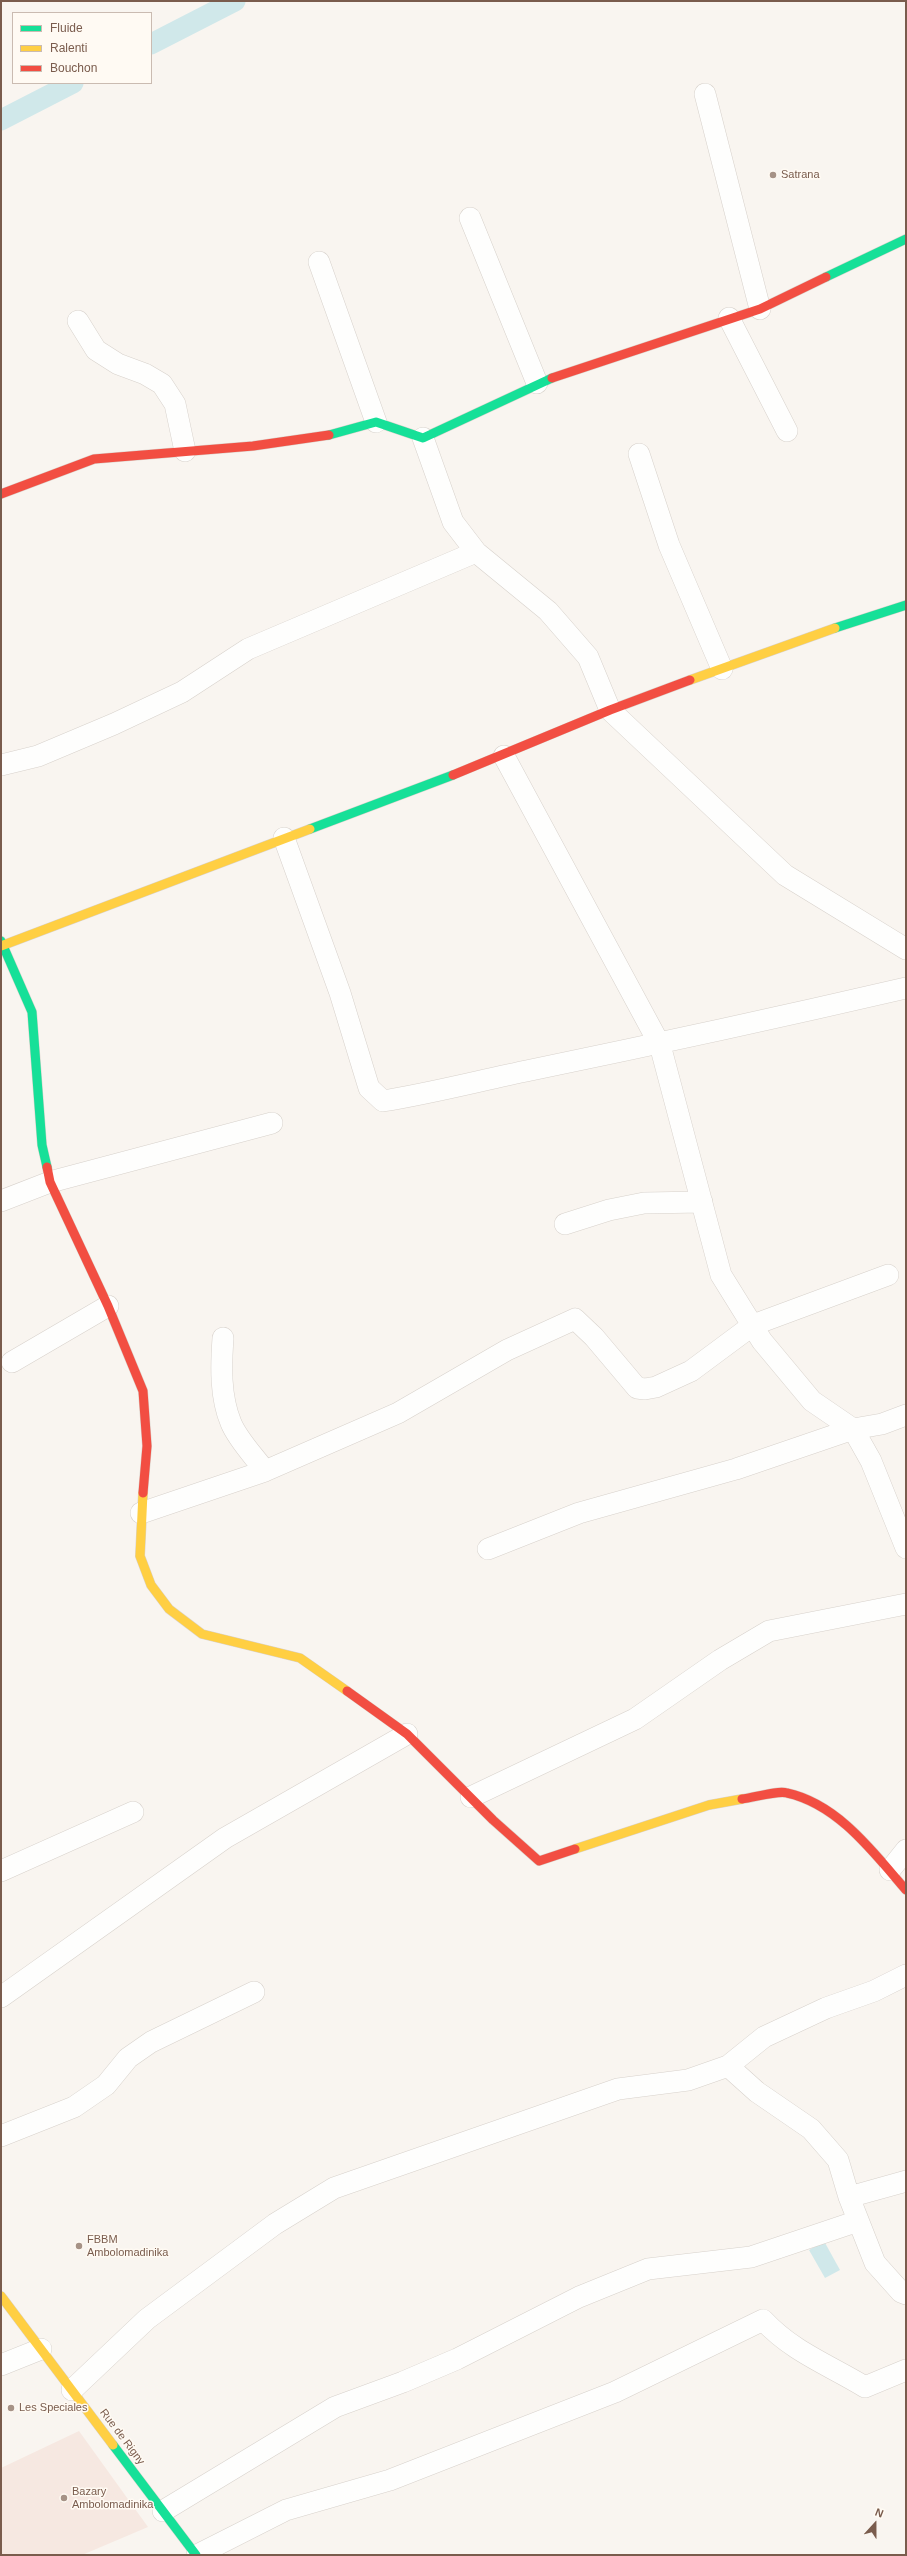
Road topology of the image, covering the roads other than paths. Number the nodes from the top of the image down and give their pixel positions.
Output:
1 (705, 94) dead end
2 (470, 218) dead end
3 (906, 239) edge
4 (319, 262) dead end
5 (760, 309) junction
6 (729, 318) junction
7 (78, 321) dead end
8 (537, 383) junction
9 (376, 422) junction
10 (787, 431) dead end
11 (423, 438) junction
12 (184, 451) junction
13 (639, 454) dead end
14 (1, 494) edge
15 (476, 552) junction
16 (906, 605) edge
17 (722, 669) junction
18 (610, 710) junction
19 (504, 756) junction
20 (1, 765) edge
21 (284, 838) junction
22 (1, 944) edge
23 (903, 944) edge
24 (906, 988) edge
25 (660, 1045) junction
26 (272, 1123) dead end
27 (50, 1182) junction
28 (1, 1201) edge
29 (702, 1202) junction
30 (565, 1224) dead end
31 (888, 1275) dead end
32 (108, 1306) junction
33 (754, 1325) junction
34 (223, 1338) dead end
35 (12, 1362) dead end
36 (906, 1415) edge
37 (853, 1429) junction
38 (265, 1471) junction
39 (141, 1513) junction
40 (906, 1548) edge
41 (488, 1549) dead end
42 (906, 1604) edge
43 (407, 1734) junction
44 (472, 1797) junction
45 (133, 1812) dead end
46 (906, 1850) edge
47 (890, 1870) junction
48 (1, 1871) edge
49 (906, 1890) edge
50 (906, 1974) edge
51 (254, 1992) dead end
52 (1, 1997) edge
53 (728, 2066) junction
54 (1, 2136) edge
55 (906, 2181) edge
56 (849, 2197) junction
57 (858, 2221) junction
58 (906, 2294) edge
59 (1, 2296) edge
60 (41, 2349) junction
61 (1, 2365) edge
62 (906, 2370) edge
63 (72, 2390) junction
64 (163, 2511) junction
65 (196, 2555) edge

1 - 5 street
2 - 8 street
3 - 5 street
4 - 9 street
5 - 6 street
6 - 8 street
6 - 10 street
7 - 12 street
8 - 11 street
9 - 11 street
9 - 12 street
11 - 15 street
12 - 14 street
13 - 17 street
15 - 18 street
15 - 20 street
16 - 17 street
17 - 18 street
18 - 19 street
18 - 23 street
19 - 21 street
19 - 25 street
21 - 22 street
21 - 25 street
22 - 27 street
24 - 25 street
25 - 29 street
26 - 27 street
27 - 28 street
27 - 32 street
29 - 30 street
29 - 33 street
31 - 33 street
32 - 35 street
32 - 39 street
33 - 37 street
33 - 38 street
34 - 38 street
36 - 37 street
37 - 40 street
37 - 41 street
38 - 39 street
39 - 43 street
42 - 44 street
43 - 44 street
43 - 52 street
44 - 47 street
45 - 48 street
46 - 47 street
47 - 49 street
50 - 53 street
51 - 54 street
53 - 56 street
53 - 63 street
55 - 56 street
56 - 57 street
57 - 58 street
57 - 64 street
59 - 60 street, Rue de Rigny
60 - 61 street
60 - 63 street, Rue de Rigny
62 - 65 street
63 - 64 street, Rue de Rigny
64 - 65 street, Rue de Rigny

